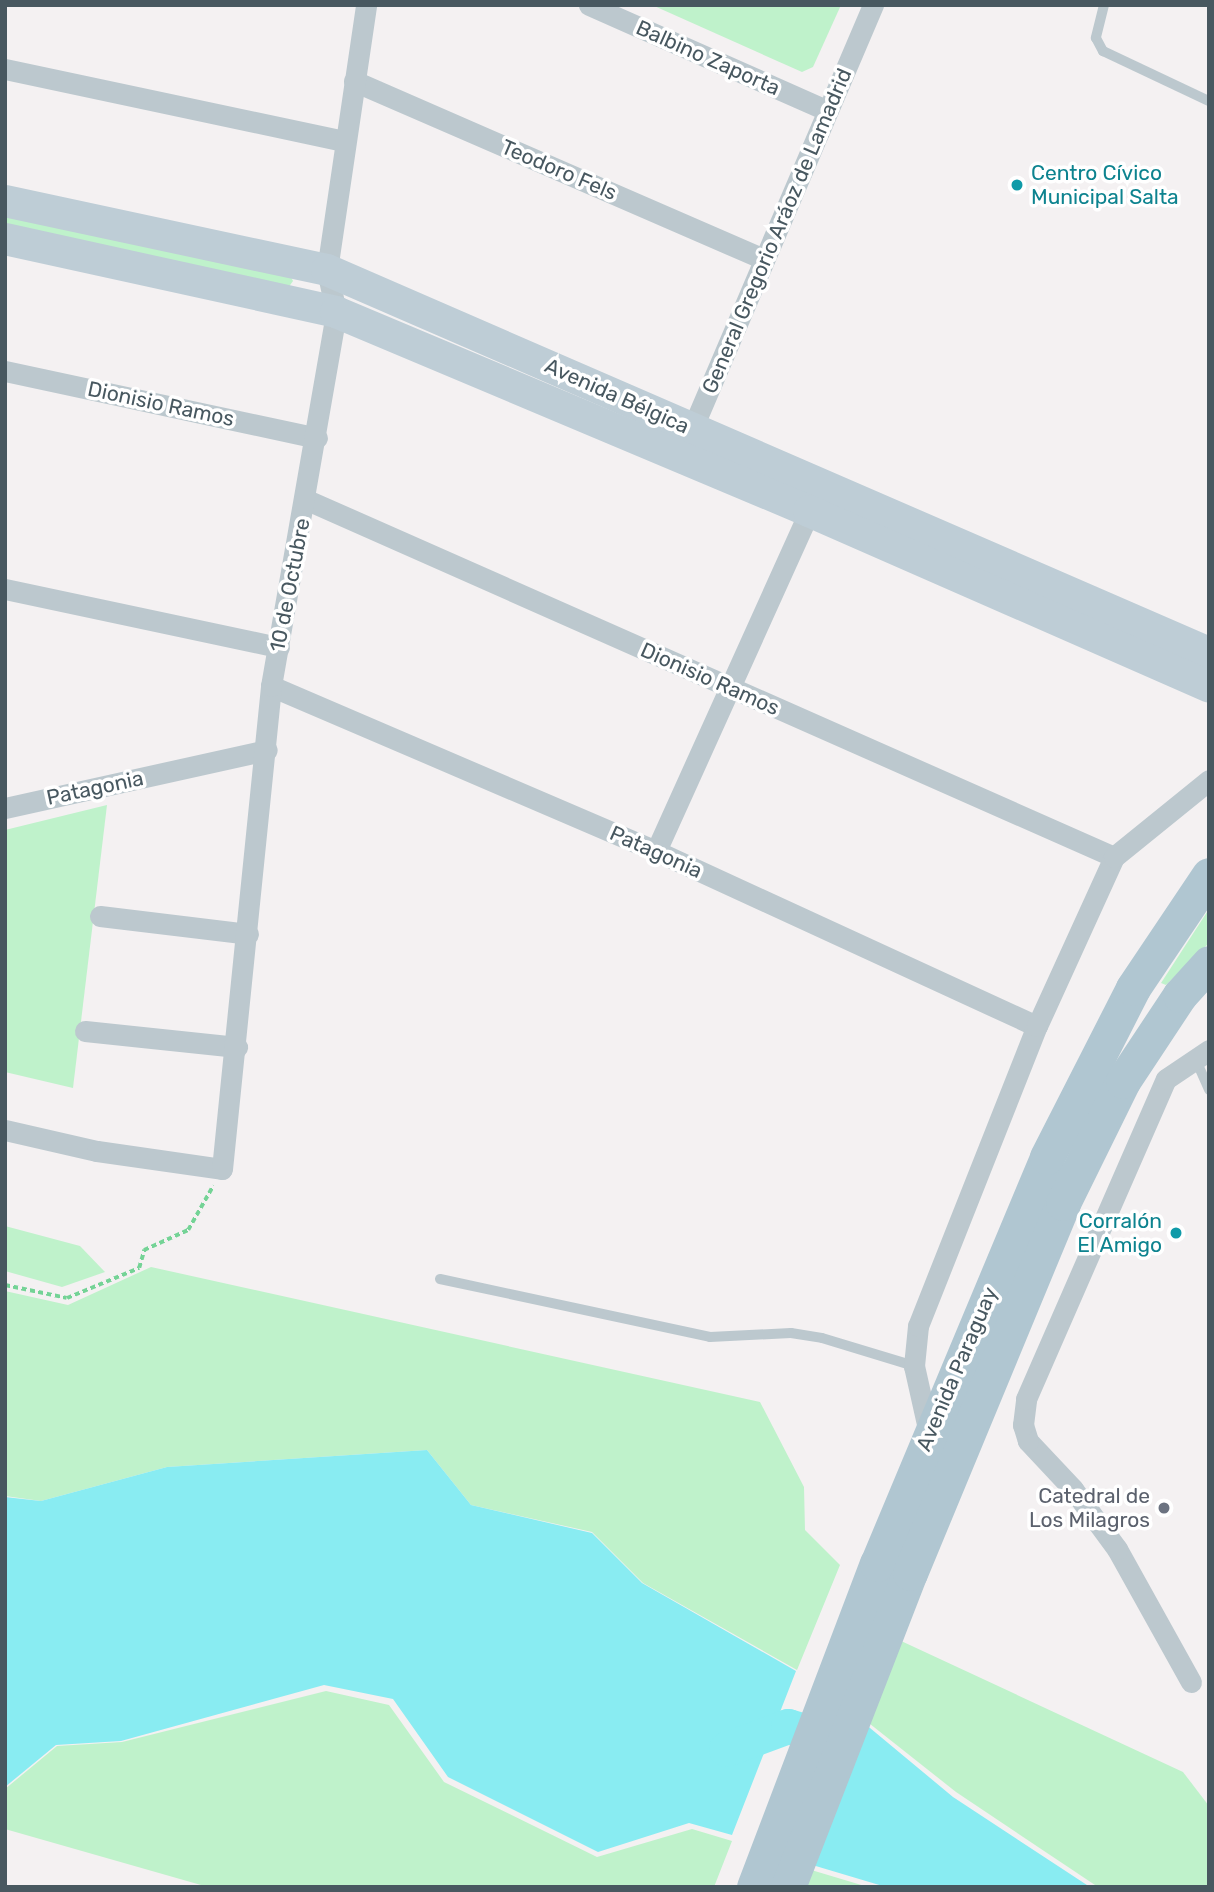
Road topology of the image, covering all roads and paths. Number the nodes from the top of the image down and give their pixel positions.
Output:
1 (366, 5) edge
2 (589, 5) edge
3 (873, 5) edge
4 (1104, 5) edge
5 (5, 69) edge
6 (354, 81) junction
7 (1209, 101) edge
8 (828, 111) junction
9 (344, 141) junction
10 (5, 201) edge
11 (5, 239) edge
12 (764, 259) junction
13 (327, 270) junction
14 (335, 312) junction
15 (5, 371) edge
16 (692, 429) junction
17 (317, 438) junction
18 (681, 457) junction
19 (816, 497) junction
20 (307, 500) junction
21 (5, 589) edge
22 (279, 647) junction
23 (1209, 653) edge
24 (271, 686) junction
25 (1209, 687) edge
26 (730, 689) junction
27 (267, 750) junction
28 (1209, 780) edge
29 (5, 808) edge
30 (656, 851) junction
31 (1114, 857) junction
32 (1209, 875) edge
33 (100, 916) dead end
34 (248, 934) junction
35 (1209, 963) edge
36 (1037, 1026) junction
37 (85, 1031) dead end
38 (237, 1046) junction
39 (1202, 1054) edge
40 (1209, 1090) edge
41 (5, 1130) edge
42 (222, 1169) junction
43 (440, 1279) dead end
44 (5, 1284) edge
45 (914, 1366) junction
46 (929, 1434) junction
47 (1191, 1682) dead end
48 (754, 1887) edge
49 (788, 1887) edge

1 - 6 street, 10 de Octubre
2 - 8 street, Balbino Zaporta
3 - 8 street, General Gregorio Aráoz de Lamadrid
4 - 7 lane
5 - 9 street
6 - 9 street, 10 de Octubre
6 - 12 street, Teodoro Fels
8 - 12 street, General Gregorio Aráoz de Lamadrid
9 - 13 street, 10 de Octubre
10 - 13 main road, Avenida Bélgica
11 - 14 main road, Avenida Bélgica
12 - 16 street, General Gregorio Aráoz de Lamadrid
13 - 14 street, 10 de Octubre
13 - 16 main road, Avenida Bélgica
14 - 17 street, 10 de Octubre
14 - 18 main road, Avenida Bélgica
15 - 17 street, Dionisio Ramos
16 - 18 street, General Gregorio Aráoz de Lamadrid
16 - 19 main road, Avenida Bélgica
17 - 20 street, 10 de Octubre
18 - 19 main road, Avenida Bélgica
19 - 23 main road, Avenida Bélgica
19 - 25 main road, Avenida Bélgica
19 - 26 street
20 - 22 street, 10 de Octubre
20 - 26 street, Dionisio Ramos
21 - 22 street
22 - 24 street, 10 de Octubre
24 - 27 street, 10 de Octubre
24 - 30 street, Patagonia
26 - 30 street
26 - 31 street, Dionisio Ramos
27 - 29 street, Patagonia
27 - 34 street, 10 de Octubre
28 - 31 street
30 - 36 street, Patagonia
31 - 36 street
32 - 46 main road, Avenida Paraguay
33 - 34 street
34 - 38 street, 10 de Octubre
35 - 49 main road, Avenida Paraguay
36 - 45 street
37 - 38 street
38 - 42 street, 10 de Octubre
39 - 40 lane
39 - 47 street
41 - 42 street
42 - 44 path
43 - 45 lane
45 - 46 street
46 - 48 main road, Avenida Paraguay

